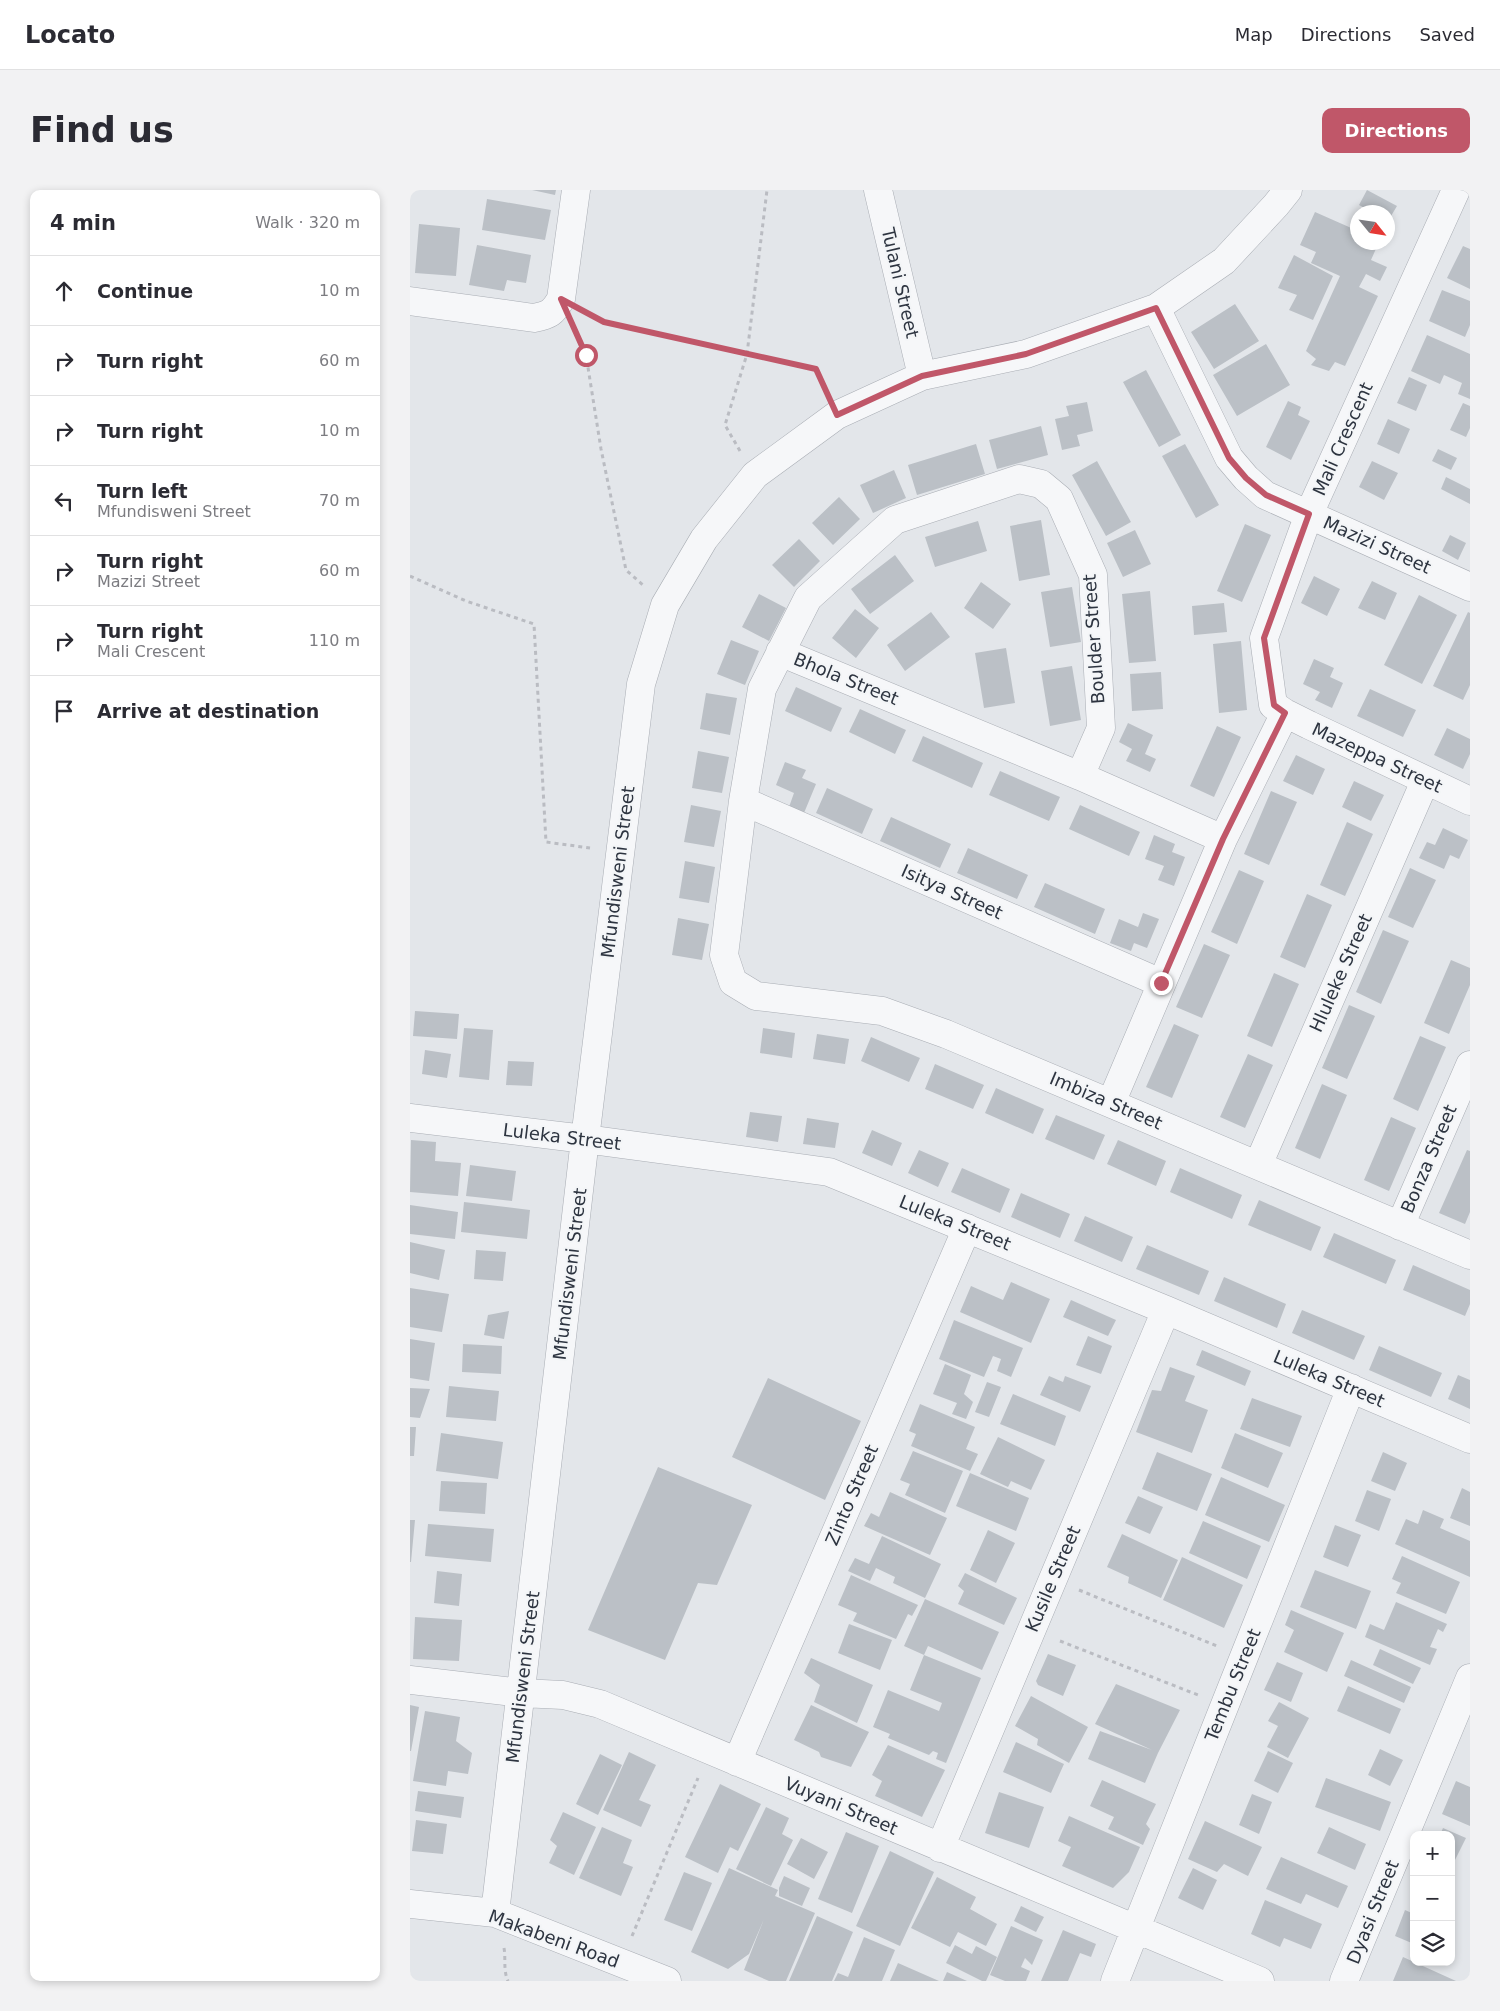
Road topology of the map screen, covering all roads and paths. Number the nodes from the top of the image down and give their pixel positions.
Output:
1 (576, 190) edge
2 (767, 190) edge
3 (878, 190) edge
4 (1288, 190) edge
5 (1456, 190) edge
6 (561, 299) junction
7 (410, 301) edge
8 (1156, 308) junction
9 (747, 354) junction
10 (922, 376) junction
11 (837, 415) junction
12 (755, 475) junction
13 (1309, 514) junction
14 (410, 576) edge
15 (1470, 587) edge
16 (665, 606) junction
17 (780, 652) junction
18 (1285, 713) junction
19 (1080, 776) junction
20 (1425, 781) junction
21 (743, 801) junction
22 (1470, 801) edge
23 (1223, 839) junction
24 (620, 853) junction
25 (733, 982) joint
26 (1161, 983) junction
27 (1470, 1064) edge
28 (1111, 1103) junction
29 (410, 1118) edge
30 (586, 1139) junction
31 (1258, 1165) junction
32 (1400, 1226) junction
33 (966, 1228) junction
34 (1470, 1255) edge
35 (1166, 1310) junction
36 (1351, 1388) junction
37 (1470, 1439) edge
38 (1053, 1580) junction
39 (1032, 1630) junction
40 (1244, 1657) junction
41 (1470, 1678) edge
42 (410, 1680) edge
43 (521, 1693) junction
44 (1225, 1705) junction
45 (709, 1750) junction
46 (737, 1762) junction
47 (940, 1848) junction
48 (410, 1904) edge
49 (495, 1914) junction
50 (1135, 1929) junction
51 (621, 1963) junction
52 (666, 1981) edge
53 (1115, 1981) edge
54 (1260, 1981) edge
55 (1344, 1981) edge

1 - 6 street
2 - 9 path
3 - 10 street, Tulani Street
4 - 8 street, Mfundisweni Street
5 - 13 street, Mali Crescent
6 - 7 street
6 - 9 path
6 - 16 path
8 - 10 street, Mfundisweni Street
8 - 13 street, Mazizi Street
9 - 11 path
9 - 12 path
10 - 11 street, Mfundisweni Street
11 - 12 street, Mfundisweni Street
12 - 16 street, Mfundisweni Street
13 - 15 street, Mazizi Street
13 - 18 street, Mali Crescent
14 - 24 path
16 - 24 street, Mfundisweni Street
17 - 19 street, Bhola Street
17 - 19 street, Boulder Street
17 - 21 street, Bhola Street
18 - 20 street, Mazeppa Street
18 - 23 street
19 - 23 street, Bhola Street
20 - 22 street, Mazeppa Street
20 - 31 street, Hluleke Street
21 - 25 street, Bhola Street
21 - 26 street, Isitya Street
23 - 26 street
24 - 30 street, Mfundisweni Street
25 - 28 street, Imbiza Street
26 - 28 street
27 - 32 street, Bonza Street
28 - 31 street, Imbiza Street
29 - 30 street, Luleka Street
30 - 33 street, Luleka Street
30 - 43 street, Mfundisweni Street
31 - 32 street, Imbiza Street
32 - 34 street, Imbiza Street
33 - 35 street, Luleka Street
33 - 46 street, Zinto Street
35 - 36 street, Luleka Street
35 - 38 street, Kusile Street
36 - 37 street, Luleka Street
36 - 40 street, Tembu Street
38 - 39 street, Kusile Street
38 - 40 path
39 - 44 path
39 - 47 street, Kusile Street
40 - 44 street, Tembu Street
41 - 55 street, Dyasi Street
42 - 43 street, Vuyani Street
43 - 45 street, Vuyani Street
43 - 49 street, Mfundisweni Street
44 - 50 street, Tembu Street
45 - 46 street, Vuyani Street
45 - 51 path
46 - 47 street, Vuyani Street
47 - 50 street, Vuyani Street
48 - 49 street, Makabeni Road
49 - 51 street, Makabeni Road
50 - 53 street, Tembu Street
50 - 54 street, Vuyani Street
51 - 52 street, Makabeni Road

